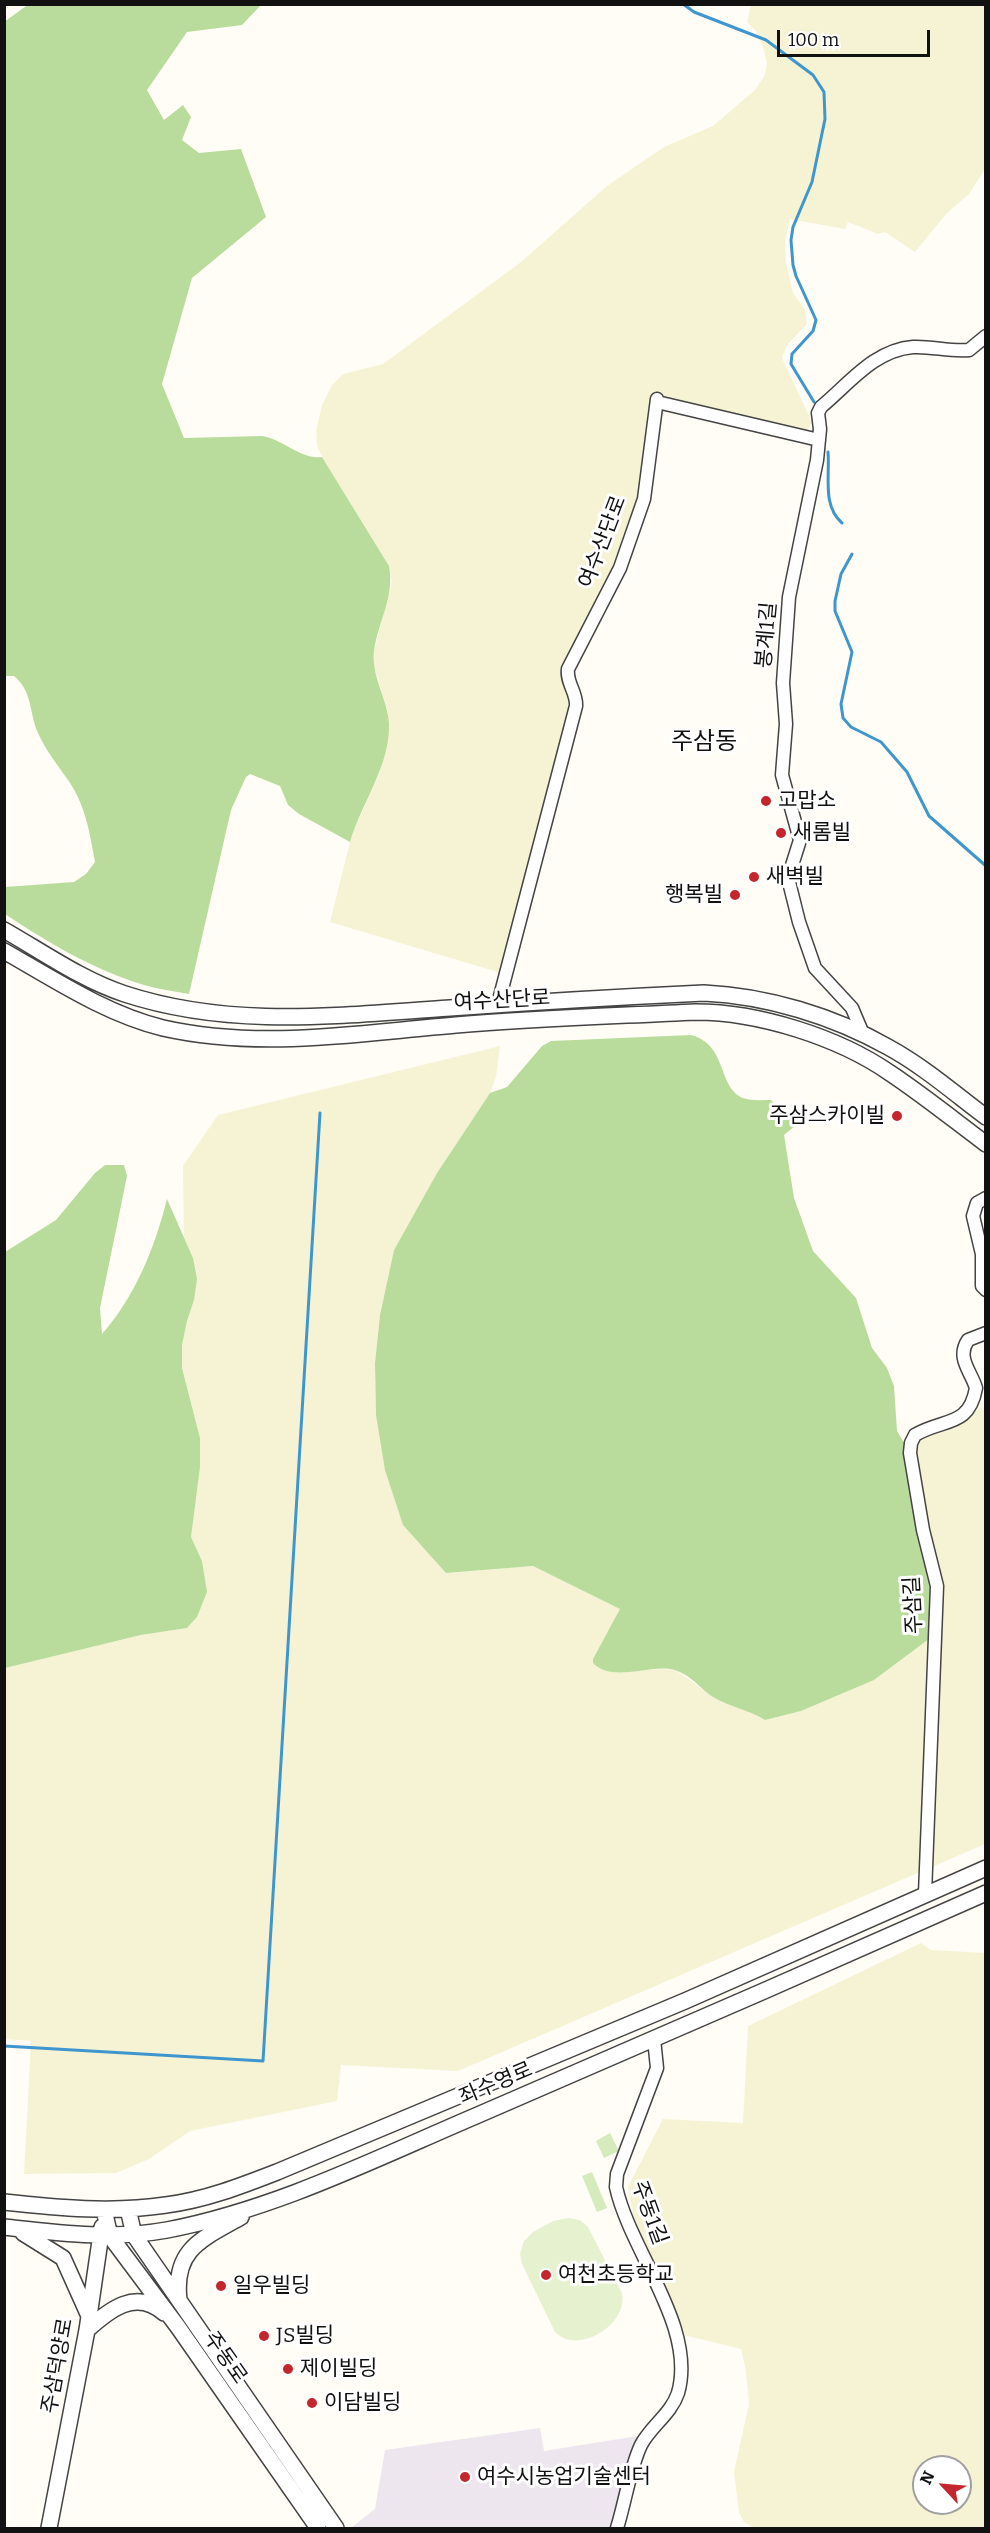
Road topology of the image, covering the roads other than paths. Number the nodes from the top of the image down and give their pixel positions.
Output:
1 (986, 336) edge
2 (819, 440) junction
3 (4, 930) edge
4 (4, 951) edge
5 (498, 1005) junction
6 (862, 1034) junction
7 (853, 1053) junction
8 (986, 1117) edge
9 (986, 1144) edge
10 (986, 1198) edge
11 (986, 1290) edge
12 (986, 1333) edge
13 (986, 1868) edge
14 (986, 1893) edge
15 (926, 1894) junction
16 (654, 2039) junction
17 (4, 2202) edge
18 (265, 2204) junction
19 (128, 2209) junction
20 (104, 2210) junction
21 (9, 2227) edge
22 (134, 2235) junction
23 (105, 2236) junction
24 (179, 2303) junction
25 (88, 2323) junction
26 (178, 2327) junction
27 (50, 2529) edge
28 (318, 2529) edge
29 (336, 2529) edge
30 (617, 2529) edge

1 - 2 street, 봉계1길
2 - 5 street, 여수산단로
2 - 6 street, 봉계1길
3 - 5 street, 여수산단로
4 - 7 street, 여수산단로
5 - 6 street, 여수산단로
6 - 7 street
6 - 8 street, 여수산단로
7 - 9 street, 여수산단로
10 - 11 street
12 - 15 street, 주삼길
13 - 15 street, 좌수영로
14 - 16 street, 좌수영로
15 - 19 street, 좌수영로
16 - 18 street, 좌수영로
16 - 30 street, 주동1길
17 - 20 street, 좌수영로
18 - 22 street, 좌수영로
18 - 24 street
19 - 20 street, 좌수영로
19 - 22 street, 주동로
20 - 23 street, 주동로
21 - 23 street, 좌수영로
21 - 25 street
22 - 23 street, 좌수영로
22 - 24 street, 주동로
23 - 25 street, 주삼덕양로
23 - 26 street, 주동로
24 - 29 street, 주동로
25 - 26 street
25 - 27 street, 주삼덕양로
26 - 28 street, 주동로

